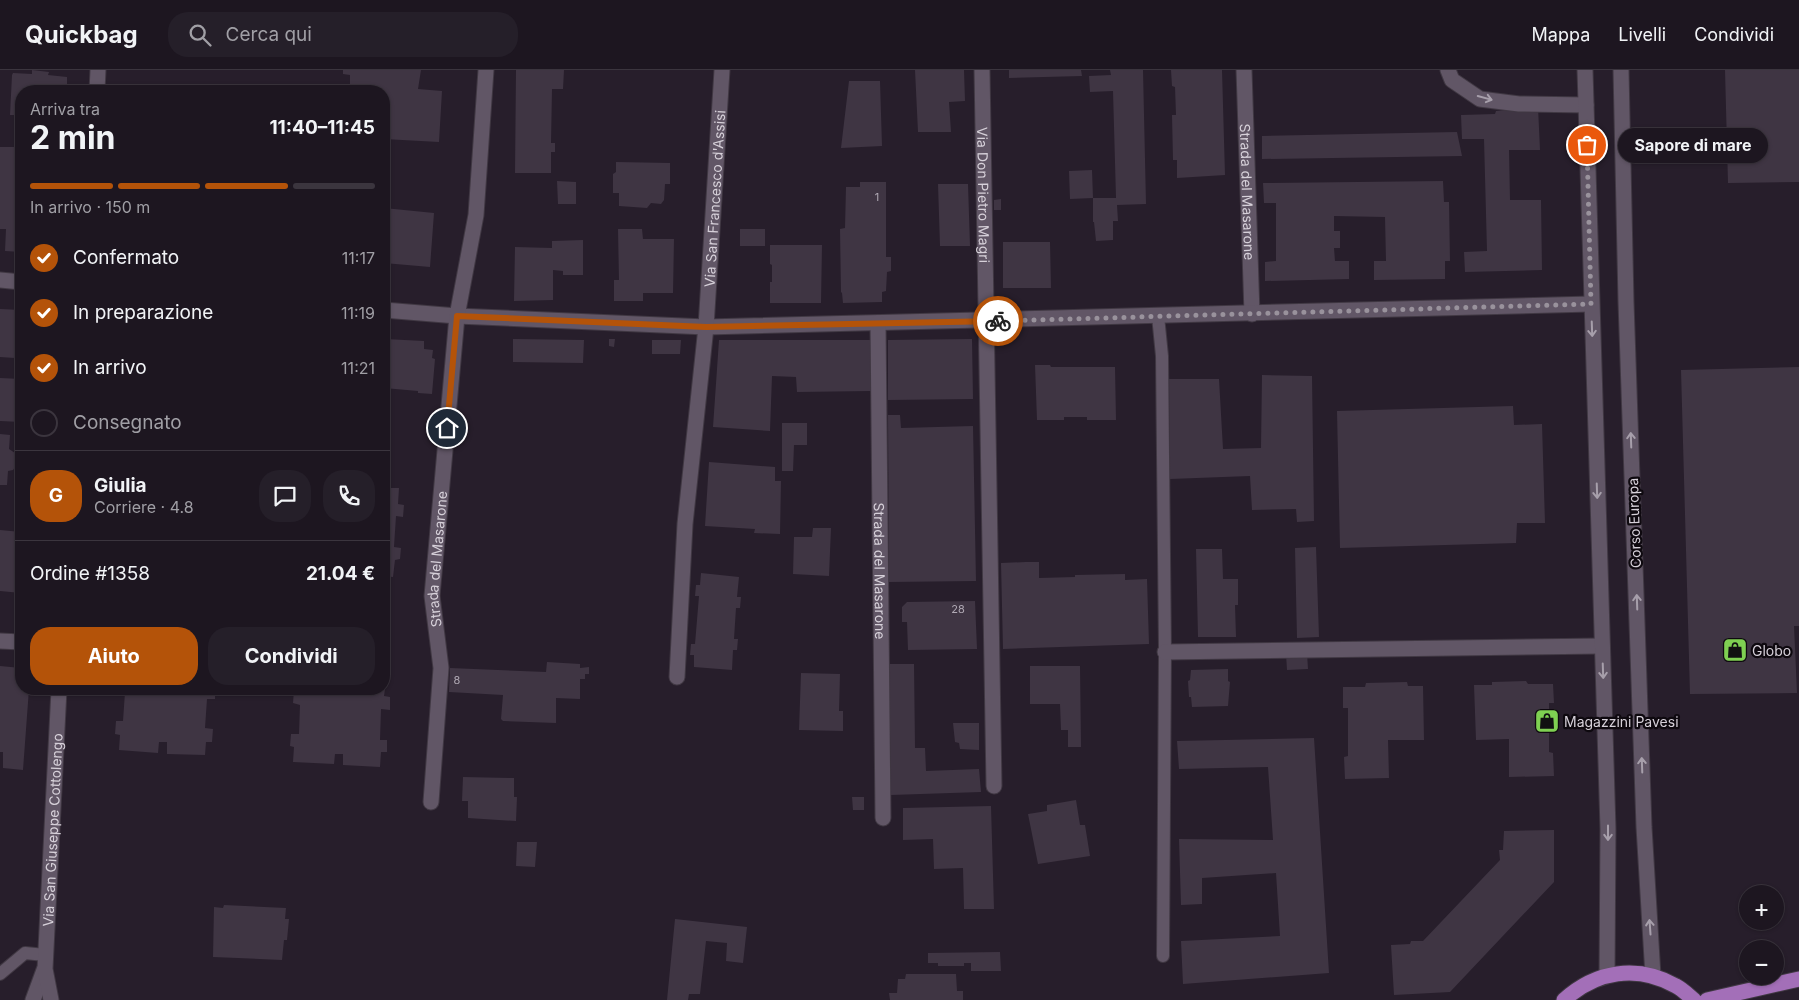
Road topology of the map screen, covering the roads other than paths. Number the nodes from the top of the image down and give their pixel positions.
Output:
1 (98, 70) edge
2 (486, 70) edge
3 (722, 70) edge
4 (982, 70) edge
5 (1244, 70) edge
6 (1448, 70) edge
7 (1585, 70) edge
8 (1621, 70) edge
9 (97, 85) edge
10 (1586, 105) junction
11 (0, 280) edge
12 (15, 281) edge
13 (1591, 304) junction
14 (390, 310) edge
15 (1252, 314) junction
16 (457, 316) junction
17 (1158, 316) junction
18 (985, 321) junction
19 (878, 323) junction
20 (706, 327) junction
21 (0, 640) edge
22 (15, 641) edge
23 (1602, 646) junction
24 (1164, 652) junction
25 (677, 677) dead end
26 (59, 695) edge
27 (994, 786) dead end
28 (432, 802) dead end
29 (883, 818) dead end
30 (1163, 956) dead end
31 (45, 962) junction
32 (0, 974) edge
33 (1608, 975) junction
34 (1653, 976) junction
35 (1799, 979) edge
36 (34, 1000) edge
37 (51, 1000) edge
38 (1564, 1000) edge
39 (1694, 1000) edge
40 (1707, 1000) edge

1 - 9 street
2 - 16 street, Strada del Masarone
3 - 20 street, Via San Francesco d'Assisi
4 - 18 street, Via Don Pietro Magri
5 - 15 street, Strada del Masarone
6 -> 10 street
7 - 10 street
34 -> 8 street, Corso Europa
10 - 13 street
11 - 12 street
13 - 15 street
13 -> 23 street
14 - 16 street
15 - 17 street
16 - 20 street
16 - 28 street, Strada del Masarone
17 - 18 street
17 - 24 lane
18 - 19 street
18 - 27 street
19 - 20 street
19 - 29 street, Strada del Masarone
20 - 25 street
21 - 22 street
23 - 24 street
23 -> 33 street
24 - 30 lane
26 - 31 street, Via San Giuseppe Cottolengo
31 - 32 lane
31 - 36 street, Via San Giuseppe Cottolengo
31 - 37 street, Via San Giuseppe Cottolengo
33 - 34 main road
33 - 38 main road
34 - 39 main road
35 - 40 main road

